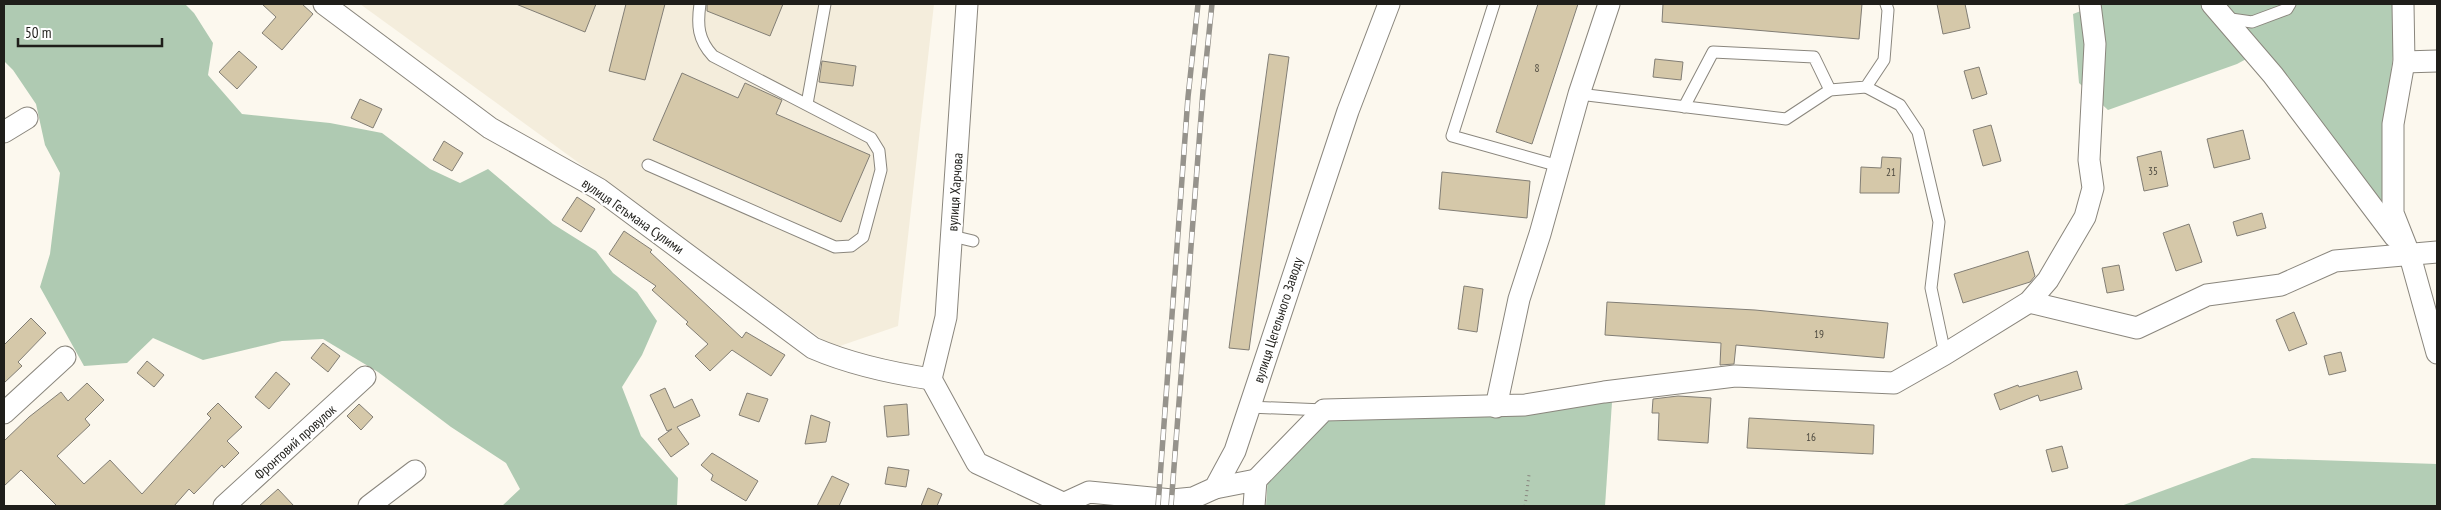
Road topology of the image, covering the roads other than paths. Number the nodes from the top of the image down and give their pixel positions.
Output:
1 (324, 4) edge
2 (700, 4) edge
3 (825, 4) edge
4 (967, 4) edge
5 (1389, 4) edge
6 (1494, 4) edge
7 (1609, 4) edge
8 (1886, 4) edge
9 (2090, 4) edge
10 (2290, 4) edge
11 (2403, 4) edge
12 (2217, 10) edge
13 (2437, 61) edge
14 (2404, 62) junction
15 (1866, 87) junction
16 (1830, 90) junction
17 (1579, 94) junction
18 (807, 104) junction
19 (1684, 107) junction
20 (26, 118) dead end
21 (4, 132) edge
22 (648, 165) dead end
23 (1559, 166) junction
24 (952, 236) junction
25 (973, 241) dead end
26 (2437, 252) edge
27 (2410, 256) junction
28 (2028, 302) junction
29 (2437, 352) edge
30 (1944, 354) junction
31 (65, 357) dead end
32 (365, 378) dead end
33 (931, 379) junction
34 (1249, 407) junction
35 (1496, 407) junction
36 (1324, 410) junction
37 (4, 413) edge
38 (415, 471) dead end
39 (1256, 480) junction
40 (1215, 488) junction
41 (1067, 505) edge
42 (224, 506) edge
43 (369, 506) edge
44 (1254, 506) edge

1 - 33 street, вулиця Гетьмана Сулими
2 - 18 lane
3 - 18 lane
4 - 24 street, вулиця Харчова
5 - 34 street, вулиця Цегельного Заводу
6 - 23 lane
7 - 17 street
8 - 15 lane
9 - 28 street
10 - 12 lane
11 - 14 street
12 - 27 street
13 - 14 street
14 - 27 street
15 - 16 lane
15 - 30 lane
16 - 19 lane
16 - 19 lane
17 - 19 lane
17 - 23 street
18 - 22 lane
20 - 21 street
23 - 35 street
24 - 25 lane
24 - 33 street, вулиця Харчова
26 - 27 street
27 - 28 street
27 - 29 street
28 - 30 street
30 - 35 street
31 - 37 street
32 - 42 street, Фронтовий провулок
33 - 41 street
34 - 36 lane
34 - 40 street, вулиця Цегельного Заводу
35 - 36 street
36 - 39 street
38 - 43 street
39 - 40 street
39 - 44 street
40 - 41 street

